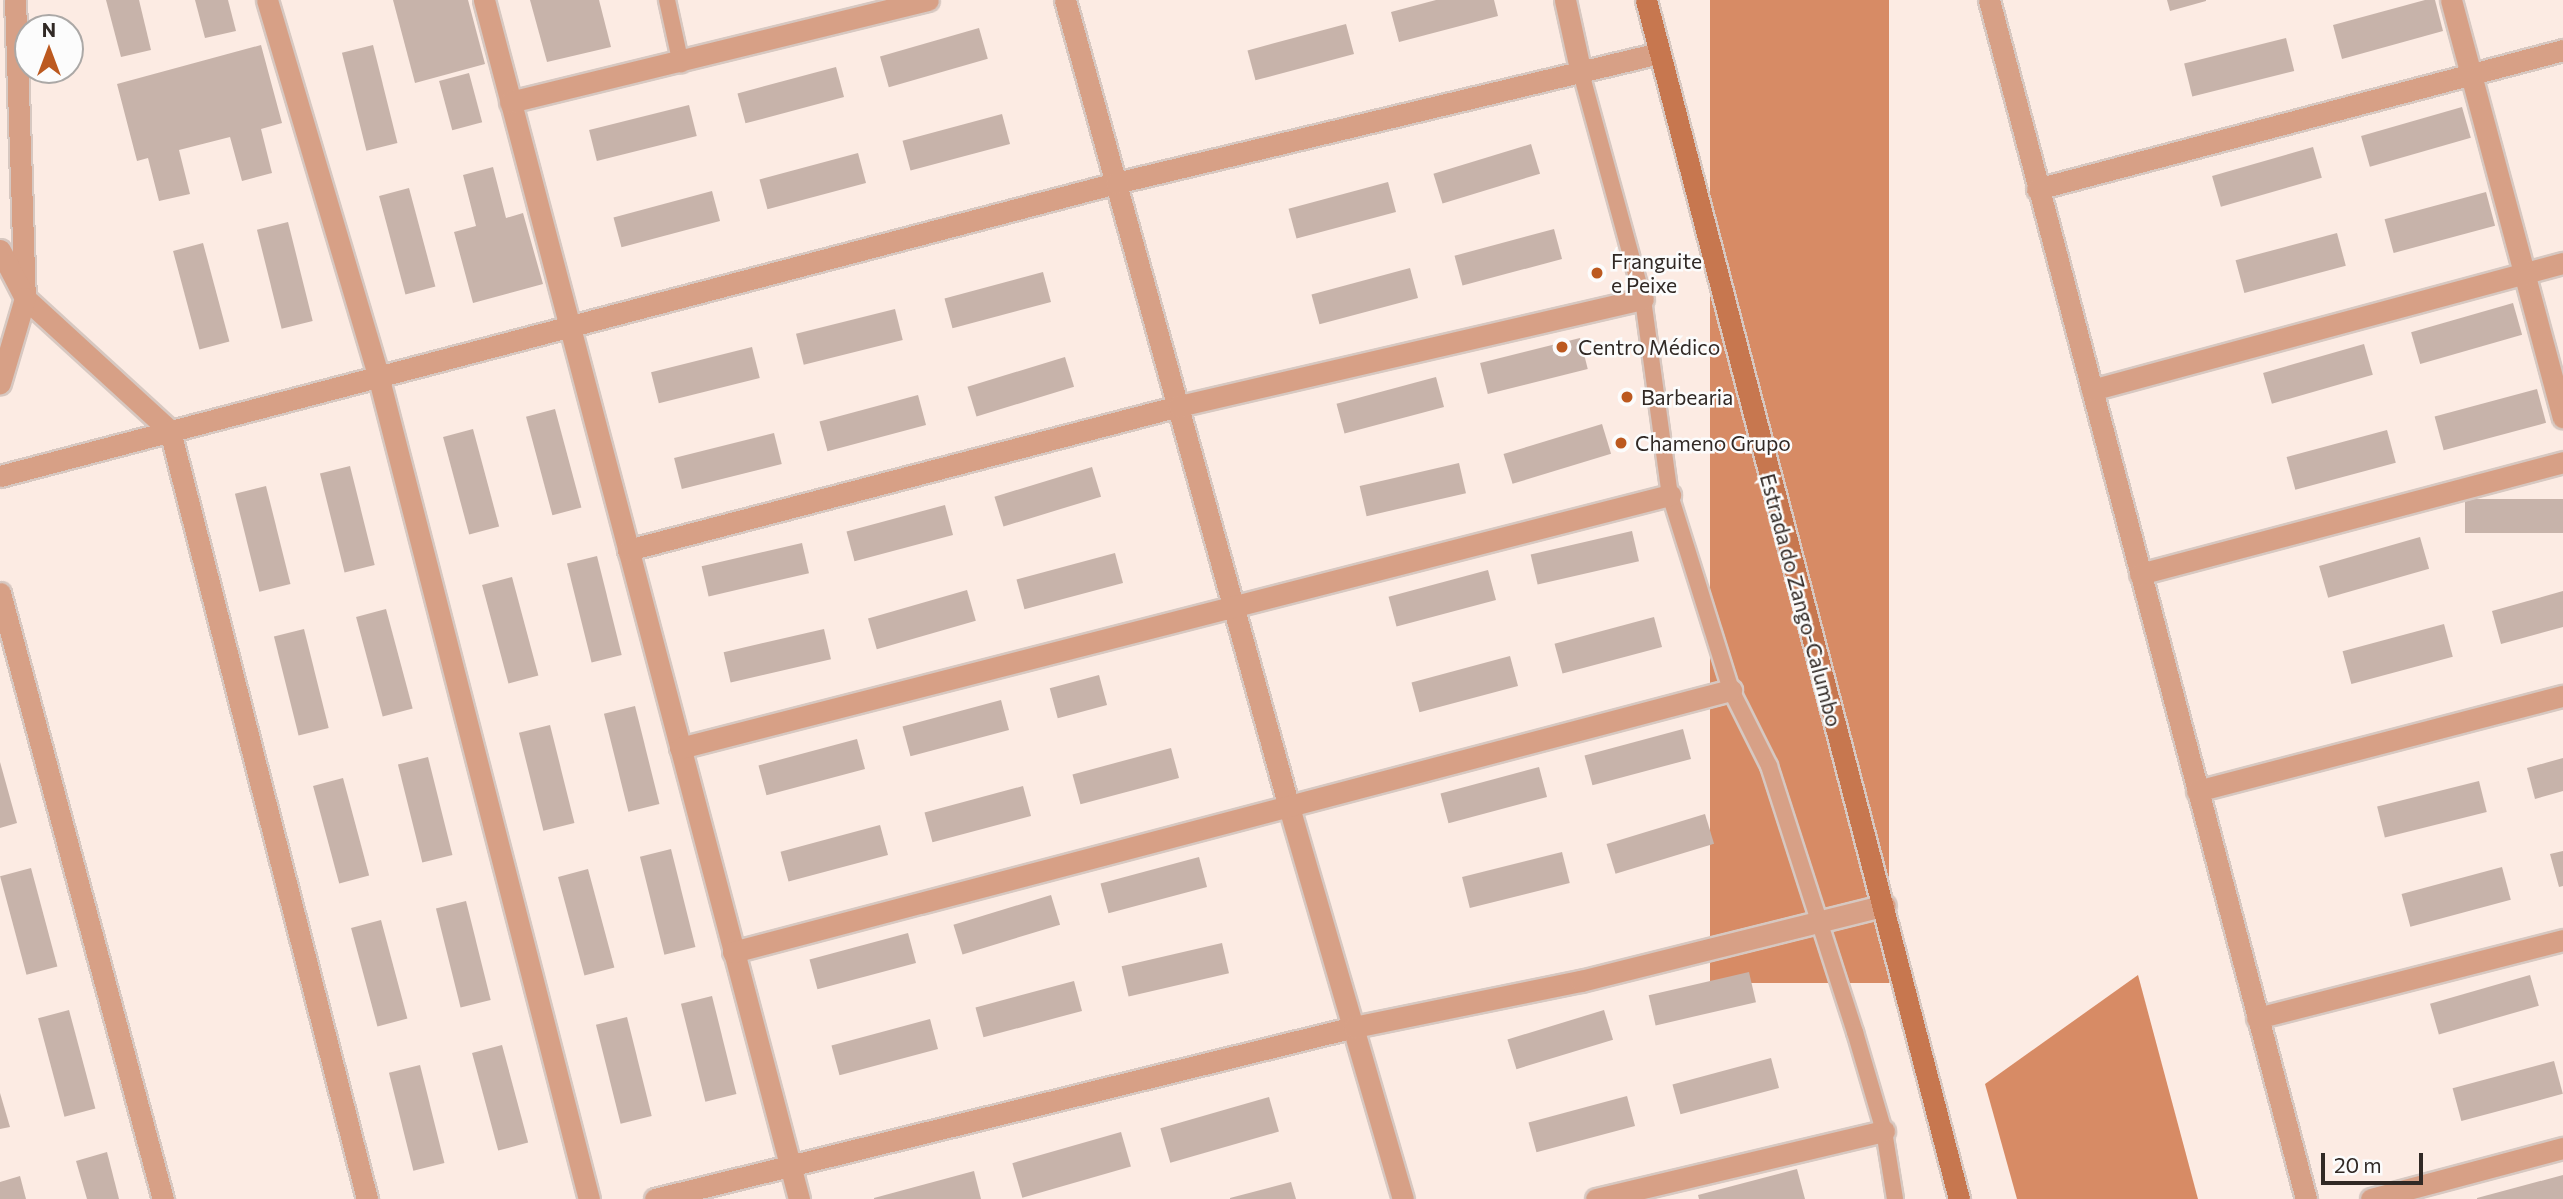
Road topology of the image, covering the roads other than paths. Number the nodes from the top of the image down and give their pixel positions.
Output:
1 (15, 0) edge
2 (267, 0) edge
3 (484, 0) edge
4 (667, 0) edge
5 (928, 0) edge
6 (1065, 0) edge
7 (1564, 0) edge
8 (1646, 0) edge
9 (1989, 0) edge
10 (2451, 0) edge
11 (2563, 50) edge
12 (1659, 53) junction
13 (681, 64) junction
14 (1580, 69) junction
15 (2471, 74) junction
16 (510, 102) junction
17 (1116, 183) junction
18 (2037, 189) junction
19 (0, 250) edge
20 (2563, 263) edge
21 (2524, 273) junction
22 (25, 298) junction
23 (1643, 299) junction
24 (568, 326) junction
25 (379, 379) junction
26 (0, 383) edge
27 (2092, 390) junction
28 (1179, 406) junction
29 (2563, 417) edge
30 (170, 431) junction
31 (2563, 462) edge
32 (0, 476) edge
33 (1670, 495) junction
34 (628, 550) junction
35 (2140, 574) junction
36 (0, 593) edge
37 (1235, 603) junction
38 (1731, 690) junction
39 (2563, 696) edge
40 (680, 748) junction
41 (2197, 791) junction
42 (1289, 807) junction
43 (1885, 905) junction
44 (1819, 924) junction
45 (2563, 940) edge
46 (733, 952) junction
47 (2257, 1018) junction
48 (1354, 1027) junction
49 (1884, 1131) junction
50 (2563, 1148) edge
51 (790, 1162) junction
52 (163, 1199) edge
53 (367, 1199) edge
54 (589, 1199) edge
55 (655, 1199) edge
56 (799, 1199) edge
57 (1403, 1199) edge
58 (1596, 1199) edge
59 (1895, 1199) edge
60 (1959, 1199) edge
61 (2305, 1199) edge
62 (2371, 1199) edge

1 - 22 street
2 - 25 street
3 - 16 street
4 - 13 lane
5 - 13 street
6 - 17 street
7 - 14 street
8 - 12 main road, Estrada do Zango-Calumbo
9 - 18 street
10 - 15 street
11 - 15 street
12 - 14 street
12 - 43 main road, Estrada do Zango-Calumbo
13 - 16 street
14 - 17 street
14 - 23 lane
15 - 18 street
15 - 21 street
16 - 24 street
17 - 24 street
17 - 28 street
18 - 27 street
19 - 22 street
20 - 21 street
21 - 27 street
21 - 29 street
22 - 26 street
22 - 30 street
23 - 28 street
23 - 33 lane
24 - 25 street
24 - 34 street
25 - 30 street
25 - 54 street
27 - 35 street
28 - 34 street
28 - 37 street
30 - 32 street
30 - 53 street
31 - 35 street
33 - 37 street
33 - 38 lane
34 - 40 street
35 - 41 street
36 - 52 street
37 - 40 street
37 - 42 street
38 - 42 street
38 - 44 lane
39 - 41 street
40 - 46 street
41 - 47 street
42 - 46 street
42 - 48 street
43 - 44 street
43 - 60 main road, Estrada do Zango-Calumbo
44 - 48 street
44 - 49 lane
45 - 47 street
46 - 51 street
47 - 61 street
48 - 51 street
48 - 57 street
49 - 58 street
49 - 59 lane
50 - 62 street
51 - 55 street
51 - 56 street

